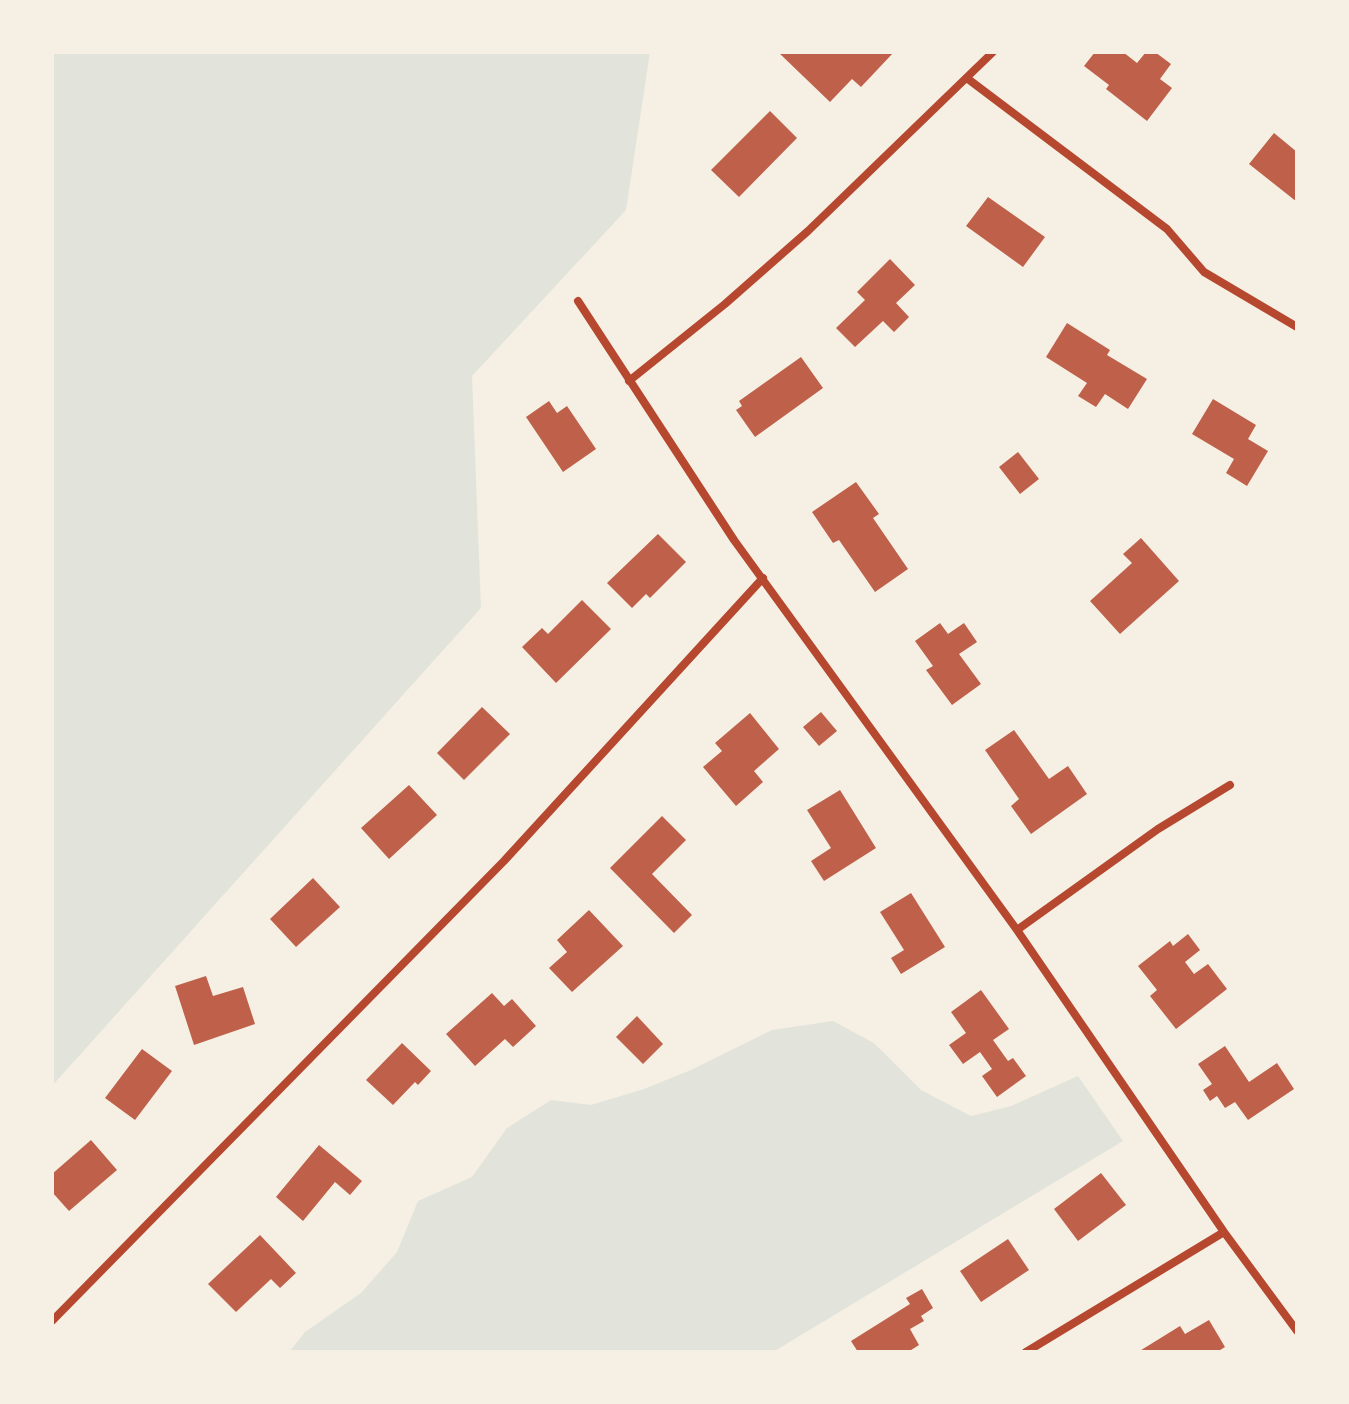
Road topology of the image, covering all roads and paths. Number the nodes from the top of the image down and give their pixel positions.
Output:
1 (993, 52) edge
2 (968, 79) junction
3 (578, 301) dead end
4 (1297, 327) edge
5 (629, 381) junction
6 (763, 578) junction
7 (1230, 785) dead end
8 (1017, 930) junction
9 (1224, 1232) junction
10 (52, 1321) edge
11 (1297, 1331) edge
12 (1026, 1352) edge

1 - 2 street
2 - 4 street
2 - 5 street
3 - 5 street
5 - 6 street
6 - 8 street
6 - 10 street
7 - 8 street
8 - 9 street
9 - 11 street
9 - 12 street

